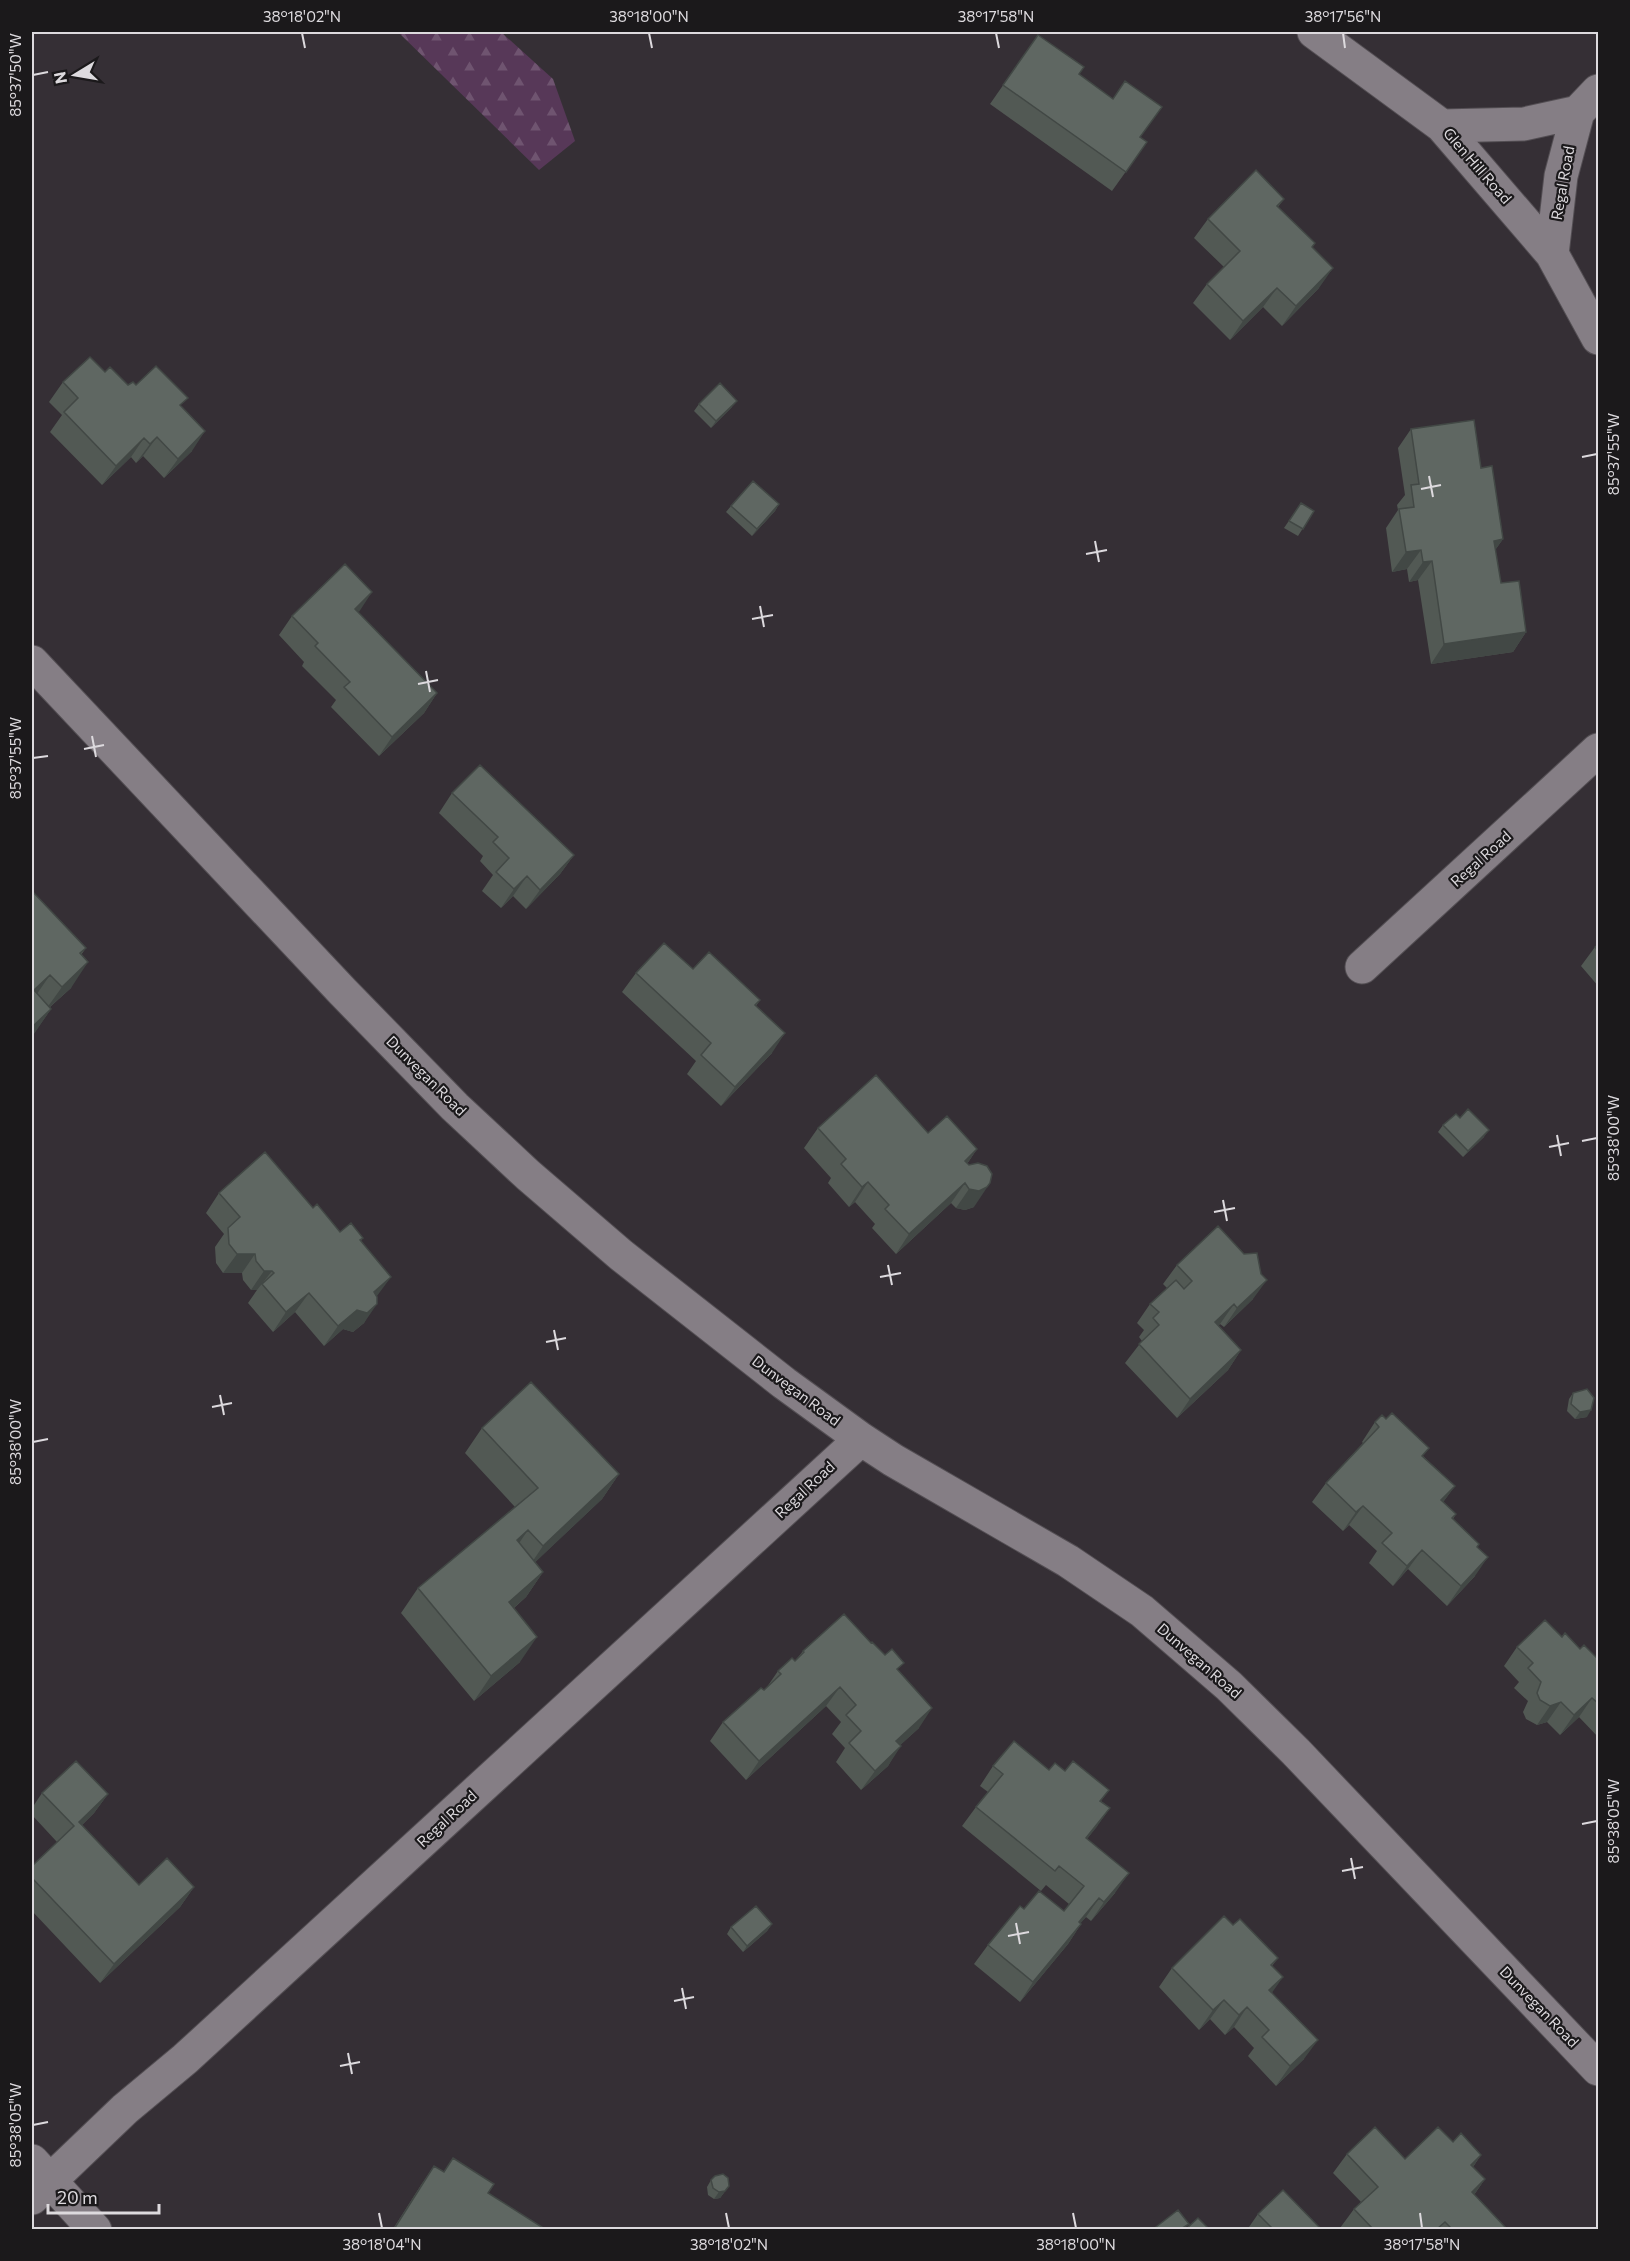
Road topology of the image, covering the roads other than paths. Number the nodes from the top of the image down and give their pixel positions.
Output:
1 (1314, 32) edge
2 (1588, 101) edge
3 (1442, 126) junction
4 (1552, 254) junction
5 (1599, 338) edge
6 (32, 662) edge
7 (1599, 750) edge
8 (1362, 967) dead end
9 (861, 1439) junction
10 (1599, 2069) edge
11 (38, 2180) edge
12 (95, 2229) edge

1 - 3 street, Glen Hill Road
2 - 3 street, Regal Road
2 - 4 street, Regal Road
3 - 4 street, Glen Hill Road
4 - 5 street, Glen Hill Road
6 - 9 street, Dunvegan Road
7 - 8 street, Regal Road
9 - 10 street, Dunvegan Road
9 - 11 street, Regal Road
11 - 12 street

